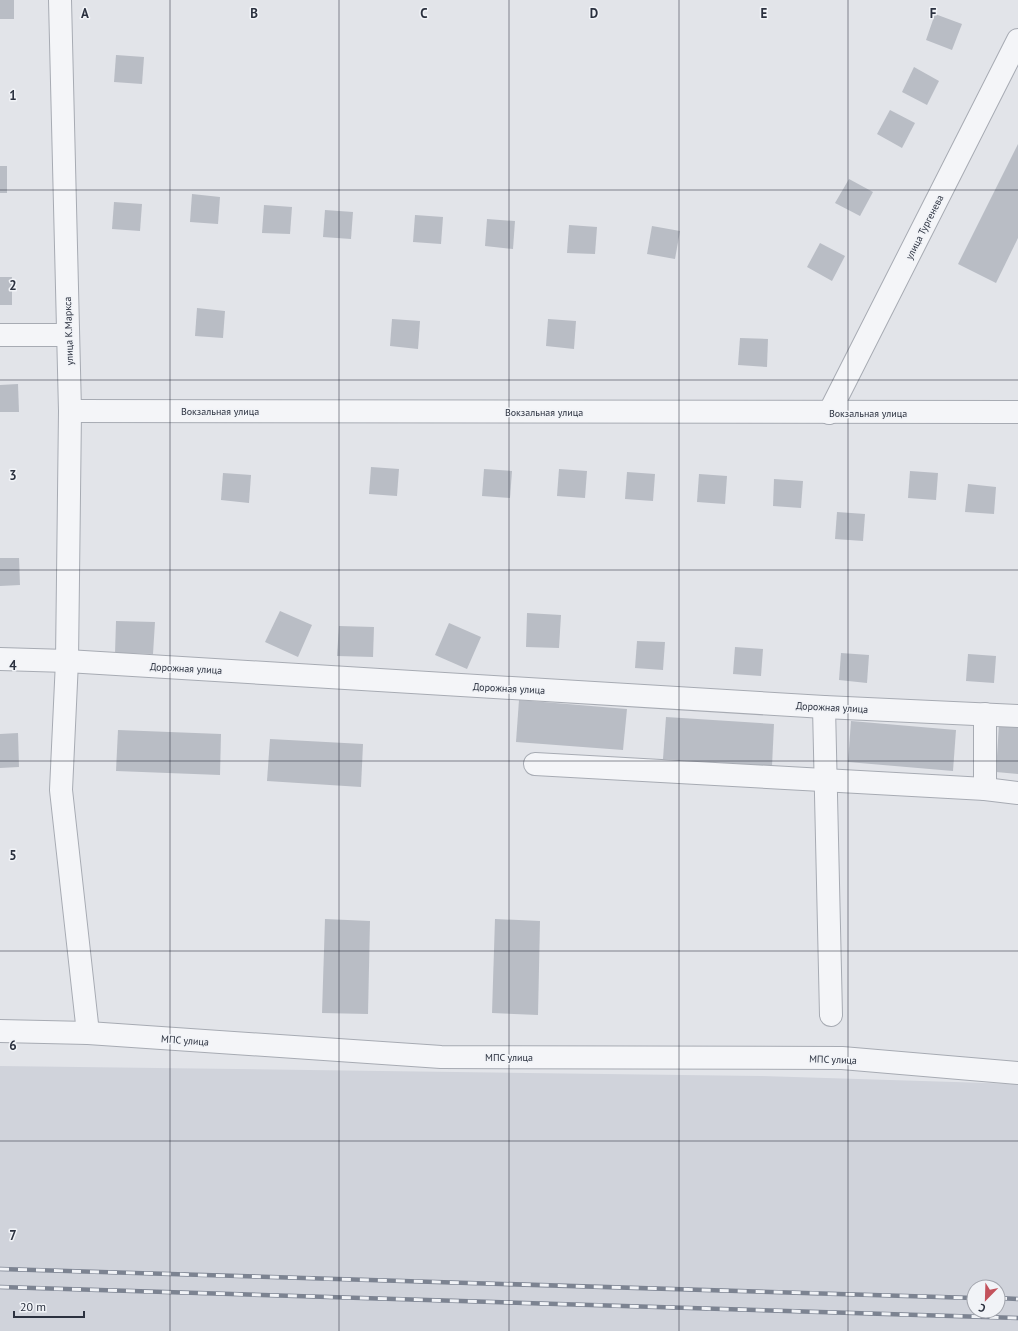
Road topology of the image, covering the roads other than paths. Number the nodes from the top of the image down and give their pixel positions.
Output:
1 (60, 0) edge
2 (1018, 40) edge
3 (0, 335) edge
4 (68, 335) junction
5 (70, 411) junction
6 (1018, 412) edge
7 (829, 413) junction
8 (0, 659) edge
9 (67, 661) junction
10 (824, 707) junction
11 (985, 714) junction
12 (1018, 716) edge
13 (535, 764) dead end
14 (826, 780) junction
15 (985, 789) junction
16 (1018, 793) edge
17 (831, 1015) dead end
18 (0, 1031) edge
19 (88, 1033) junction
20 (1018, 1073) edge

1 - 4 street, улица К.Маркса
2 - 7 street, улица Тургенева
3 - 4 street
4 - 5 street, улица К.Маркса
5 - 7 street, Вокзальная улица
5 - 9 street, улица К.Маркса
6 - 7 street, Вокзальная улица
8 - 9 street, Дорожная улица
9 - 10 street, Дорожная улица
9 - 19 street, улица К.Маркса
10 - 11 street, Дорожная улица
10 - 14 street
11 - 12 street, Дорожная улица
11 - 15 street
13 - 14 street
14 - 15 street
14 - 17 street
15 - 16 street
18 - 19 street, МПС улица
19 - 20 street, МПС улица

